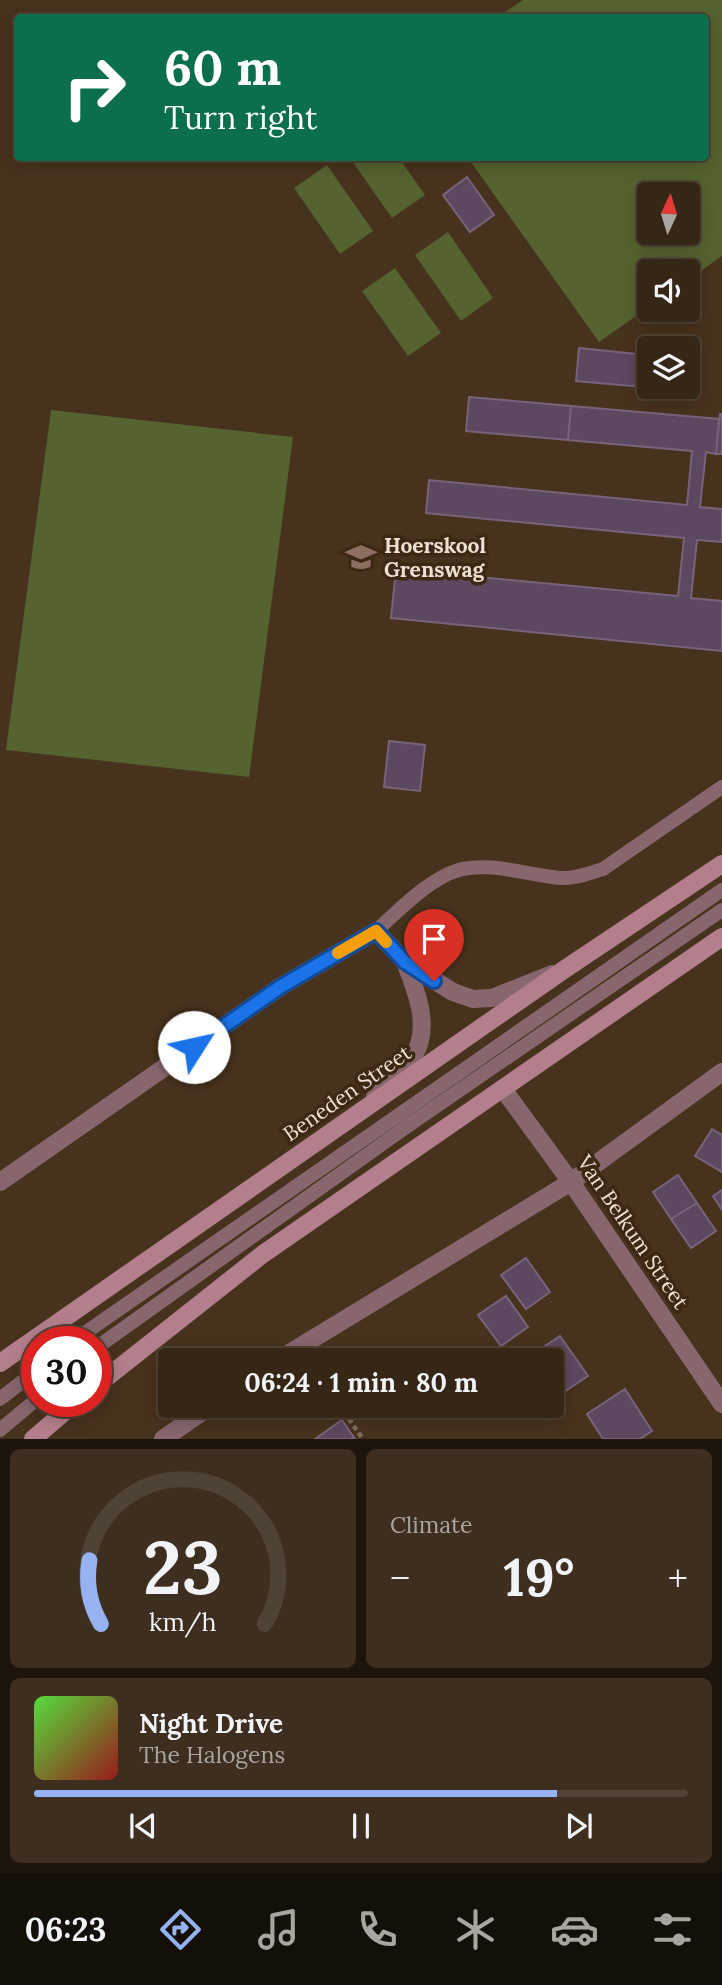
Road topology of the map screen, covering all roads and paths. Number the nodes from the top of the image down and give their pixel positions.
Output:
1 (722, 787) edge
2 (722, 864) edge
3 (722, 890) edge
4 (722, 910) edge
5 (376, 931) junction
6 (722, 937) edge
7 (405, 962) junction
8 (565, 969) junction
9 (722, 1072) edge
10 (503, 1088) junction
11 (366, 1107) junction
12 (0, 1182) edge
13 (572, 1182) junction
14 (95, 1326) edge
15 (112, 1337) edge
16 (298, 1348) edge
17 (0, 1363) edge
18 (112, 1373) edge
19 (21, 1383) edge
20 (0, 1399) edge
21 (722, 1404) edge
22 (21, 1412) edge
23 (59, 1417) edge
24 (193, 1418) edge
25 (349, 1418) edge
26 (0, 1430) edge
27 (33, 1439) edge
28 (163, 1439) edge
29 (363, 1439) edge

1 - 5 lane
2 - 8 main road, Beneden Street
3 - 14 lane
4 - 15 lane
5 - 7 street
5 - 12 street
6 - 10 main road
7 - 8 street
7 - 11 street
8 - 11 main road, Beneden Street
9 - 13 street
10 - 13 street, Van Belkum Street
10 - 18 main road
11 - 17 main road, Beneden Street
13 - 16 street
13 - 21 street, Van Belkum Street
19 - 20 lane
22 - 26 lane
23 - 27 main road
24 - 28 street
25 - 29 path

